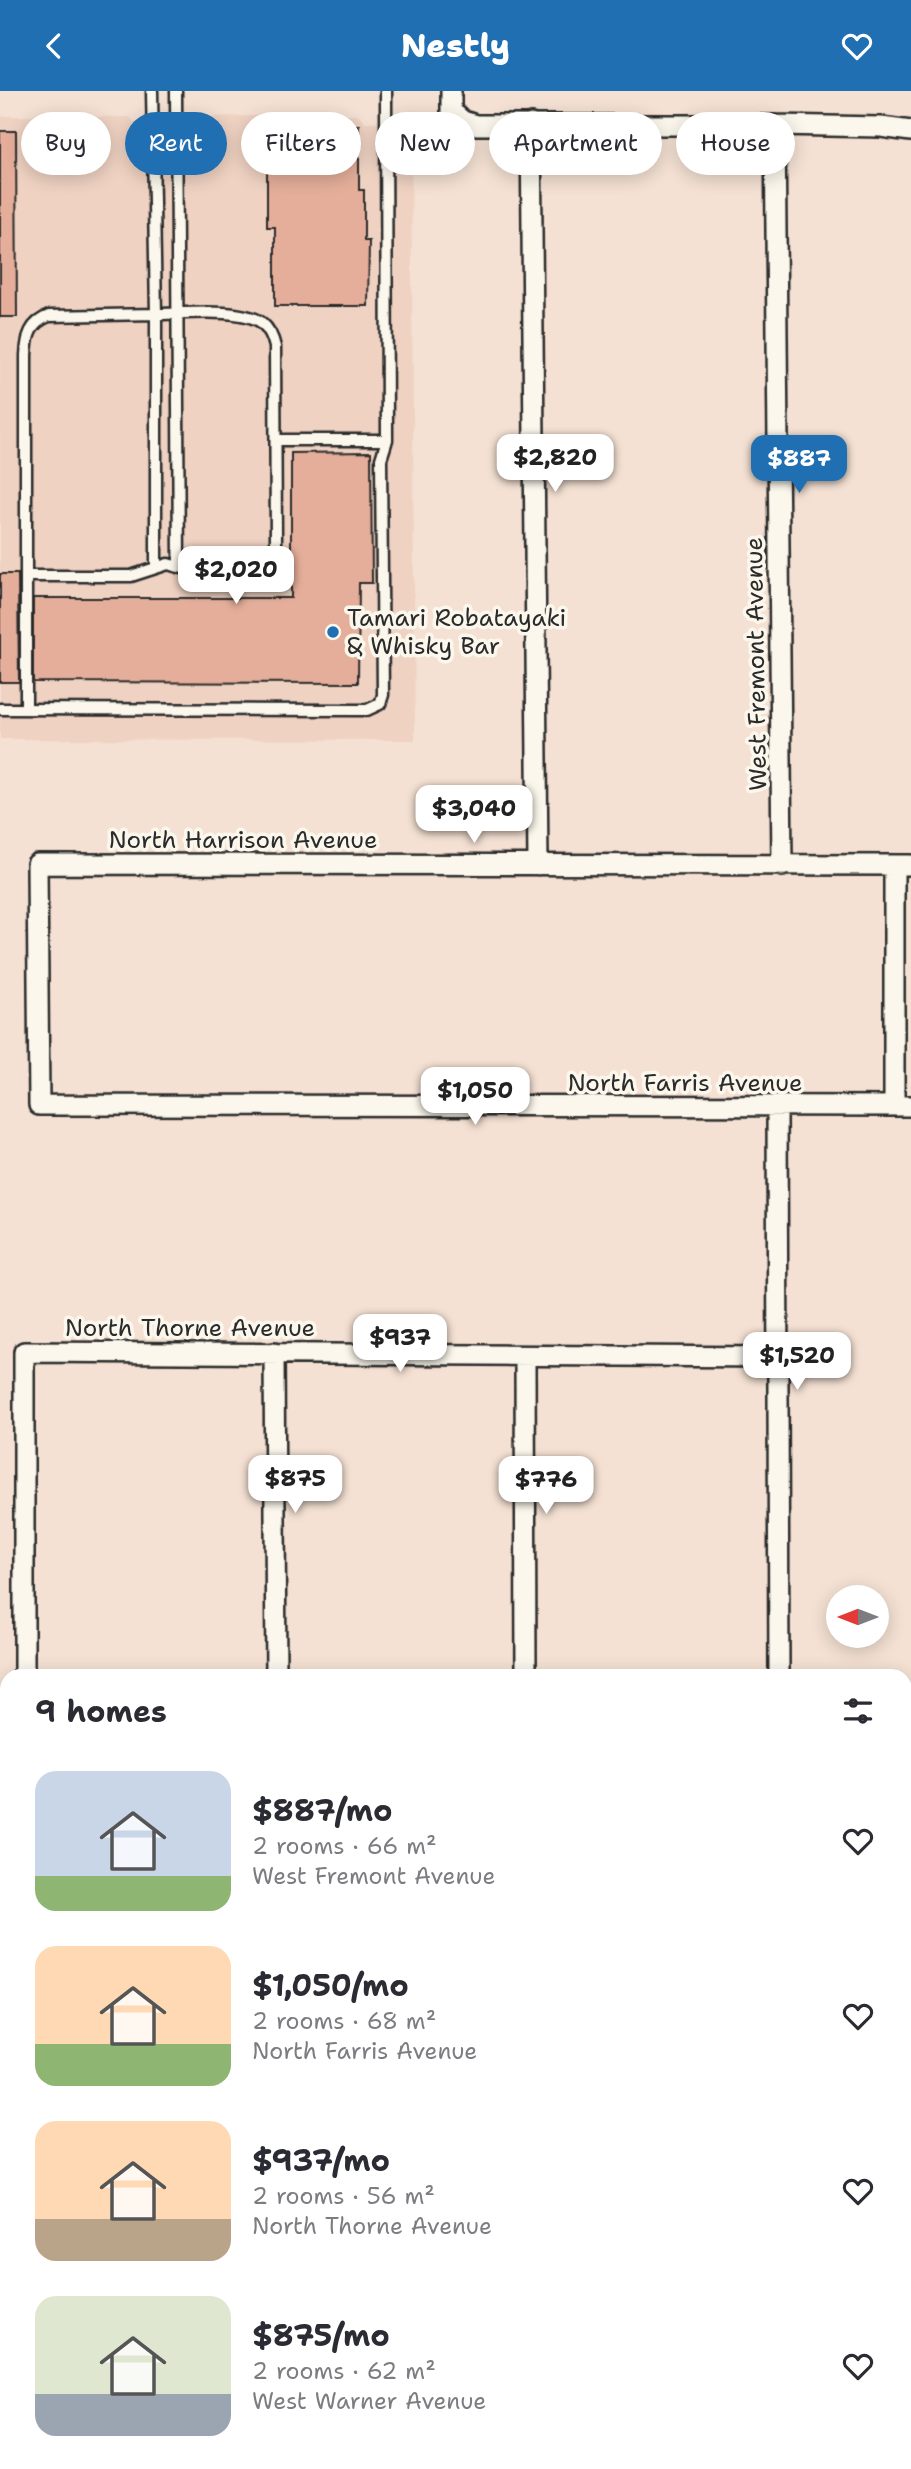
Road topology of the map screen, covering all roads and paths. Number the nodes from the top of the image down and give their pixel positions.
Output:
1 (152, 91) edge
2 (176, 91) edge
3 (386, 91) edge
4 (451, 91) edge
5 (489, 125) edge
6 (795, 125) edge
7 (911, 131) edge
8 (531, 175) edge
9 (775, 175) edge
10 (156, 314) junction
11 (178, 314) junction
12 (276, 440) junction
13 (387, 440) junction
14 (156, 566) junction
15 (179, 566) junction
16 (26, 576) junction
17 (0, 709) edge
18 (26, 709) junction
19 (538, 865) junction
20 (903, 865) edge
21 (782, 866) junction
22 (39, 1105) joint
23 (903, 1106) edge
24 (777, 1108) junction
25 (274, 1353) junction
26 (525, 1356) junction
27 (777, 1357) junction
28 (24, 1669) edge
29 (276, 1669) edge
30 (526, 1669) edge
31 (779, 1669) edge

1 - 10 lane
2 - 11 lane
3 - 13 lane
4 - 5 street
6 - 7 street
8 - 19 street
9 - 21 street, West Fremont Avenue
10 - 11 lane
10 - 14 lane
10 - 16 lane
11 - 12 lane
11 - 15 lane
12 - 13 lane
12 - 15 lane
13 - 18 lane
14 - 15 lane
14 - 16 lane
16 - 18 lane
17 - 18 lane
19 - 21 street, North Harrison Avenue
19 - 22 street, North Harrison Avenue
20 - 21 street, North Harrison Avenue
20 - 23 street
22 - 24 street, North Farris Avenue
23 - 24 street, North Farris Avenue
24 - 27 street
25 - 26 street, North Thorne Avenue
25 - 28 street, North Thorne Avenue
25 - 29 street
26 - 27 street, North Thorne Avenue
26 - 30 street
27 - 31 street

